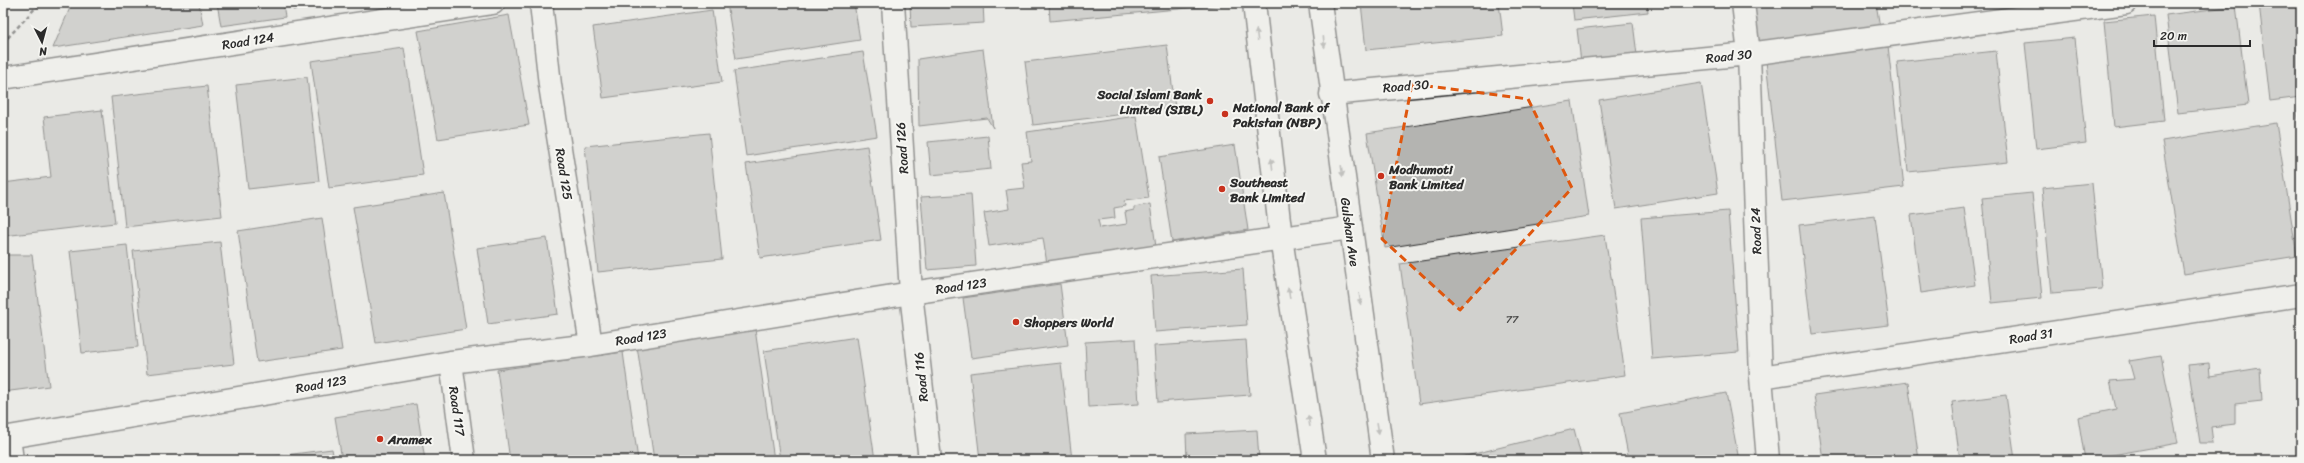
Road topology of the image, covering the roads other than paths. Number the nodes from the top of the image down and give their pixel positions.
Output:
1 (493, 3) edge
2 (541, 3) edge
3 (893, 3) edge
4 (1254, 3) edge
5 (1320, 3) edge
6 (1744, 3) edge
7 (2126, 3) edge
8 (2100, 5) edge
9 (1749, 54) junction
10 (3, 78) edge
11 (1331, 94) junction
12 (1350, 228) junction
13 (1280, 238) junction
14 (911, 293) junction
15 (2301, 295) edge
16 (591, 345) junction
17 (451, 362) junction
18 (1761, 377) junction
19 (6, 438) edge
20 (12, 460) edge
21 (464, 460) edge
22 (930, 460) edge
23 (1315, 460) edge
24 (1383, 460) edge
25 (1768, 460) edge

1 - 10 street, Road 124
2 - 16 street, Road 125
3 - 14 street, Road 126
13 -> 4 street
5 -> 11 street, Gulshan Ave
6 - 9 street, Road 24
7 - 8 street, Road 30
8 - 9 street, Road 30
9 - 11 street, Road 30
9 - 18 street, Road 24
11 -> 12 street, Gulshan Ave
12 - 13 street, Road 123
12 -> 24 street, Gulshan Ave
13 - 14 street, Road 123
23 -> 13 street
14 - 16 street, Road 123
14 - 22 street, Road 116
15 - 18 street, Road 31
16 - 17 street, Road 123
17 - 19 street, Road 123
17 - 21 street, Road 117
18 - 25 street, Road 24
19 - 20 street

